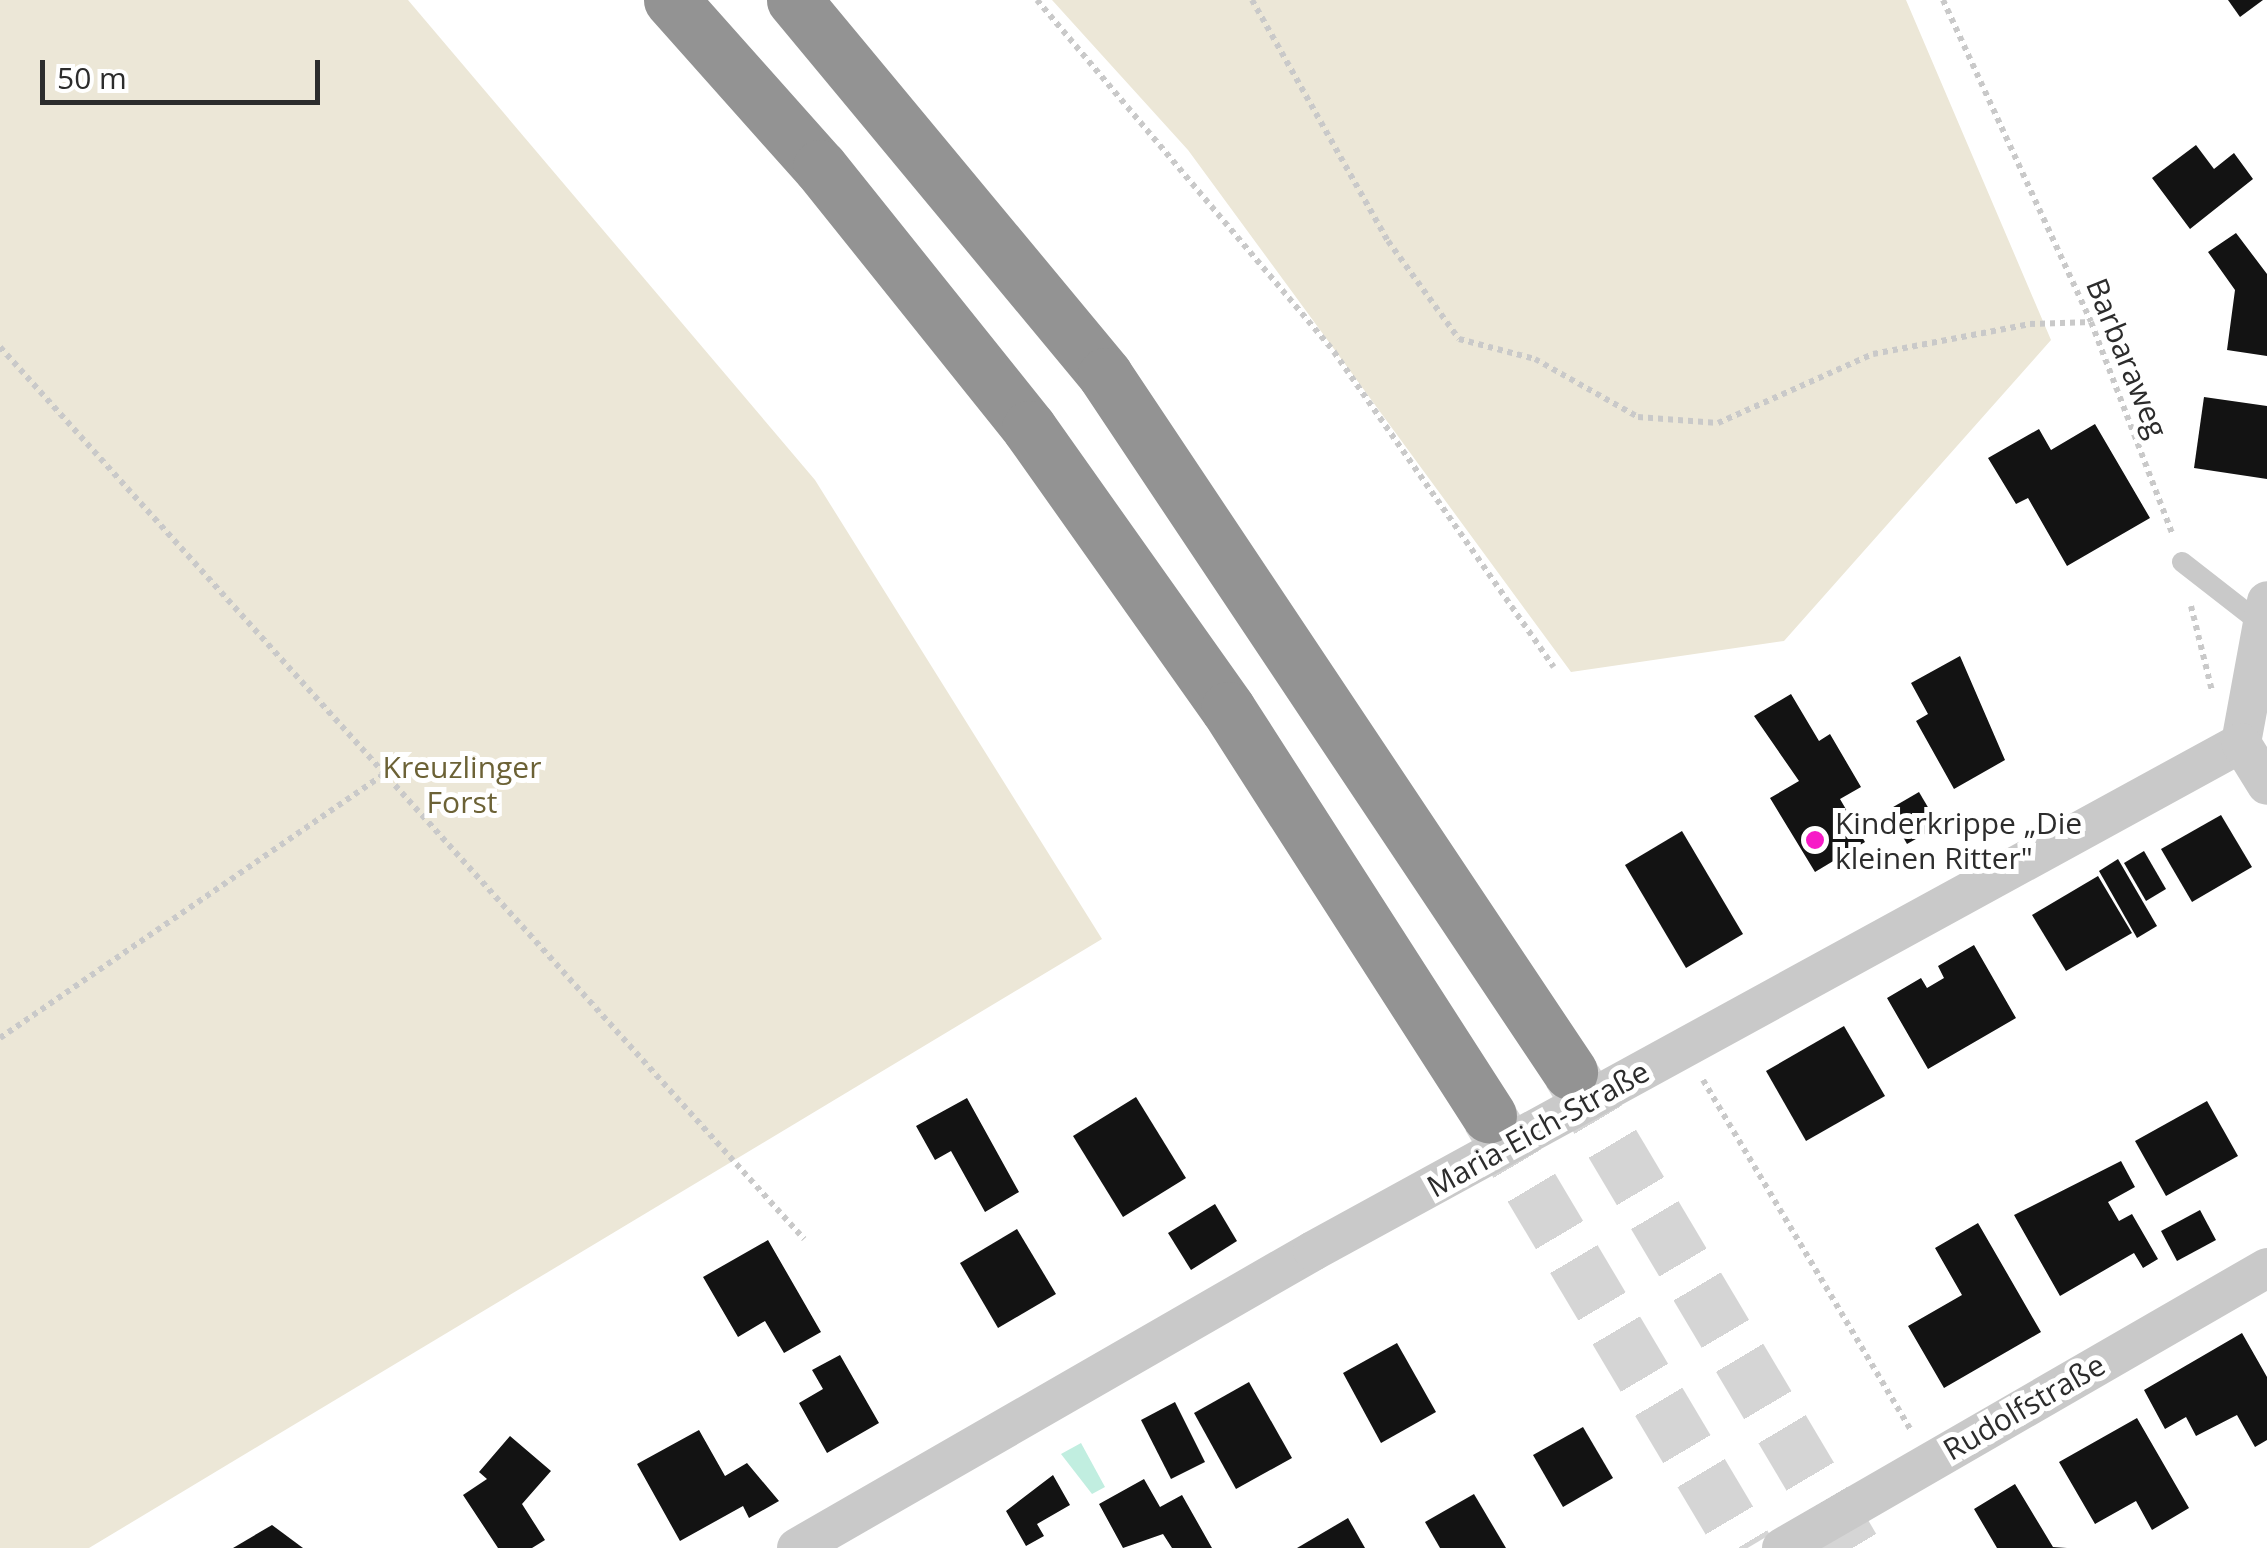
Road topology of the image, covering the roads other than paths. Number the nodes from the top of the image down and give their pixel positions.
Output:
1 (671, 0) edge
2 (794, 0) edge
3 (2182, 562) road end
4 (2265, 613) edge
5 (2240, 743) junction
6 (2267, 785) edge
7 (1570, 1072) tunnel mouth
8 (1489, 1116) tunnel mouth
9 (2267, 1268) edge
10 (797, 1548) edge
11 (1782, 1548) edge

1 - 8 highway
2 - 7 highway
3 - 4 lane
4 - 5 street
5 - 6 street
5 - 10 street, Maria-Eich-Straße
9 - 11 street, Rudolfstraße

